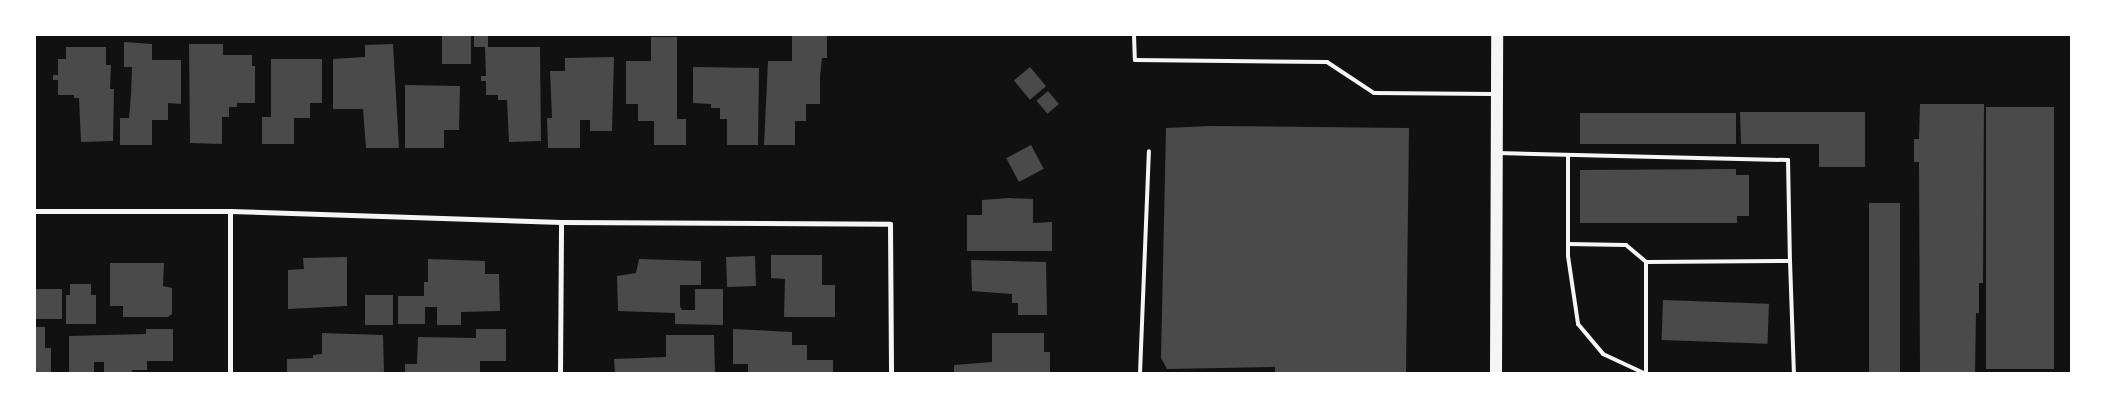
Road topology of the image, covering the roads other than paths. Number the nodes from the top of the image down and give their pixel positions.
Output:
1 (1134, 35) edge
2 (1497, 35) edge
3 (1497, 94) junction
4 (1149, 151) dead end
5 (1497, 153) junction
6 (1568, 155) junction
7 (35, 211) edge
8 (230, 211) junction
9 (561, 222) junction
10 (1568, 244) junction
11 (1790, 261) junction
12 (1646, 262) junction
13 (230, 373) edge
14 (560, 373) edge
15 (891, 373) edge
16 (1140, 373) edge
17 (1496, 373) edge
18 (1645, 373) edge
19 (1794, 373) edge

1 - 3 lane
2 - 3 main road
3 - 5 main road
4 - 16 lane
5 - 6 lane
5 - 17 main road
6 - 10 lane
6 - 11 lane
7 - 8 street
8 - 9 street
8 - 13 street
9 - 14 street
9 - 15 street
10 - 12 lane
10 - 18 lane
11 - 12 lane
11 - 19 lane
12 - 18 lane

